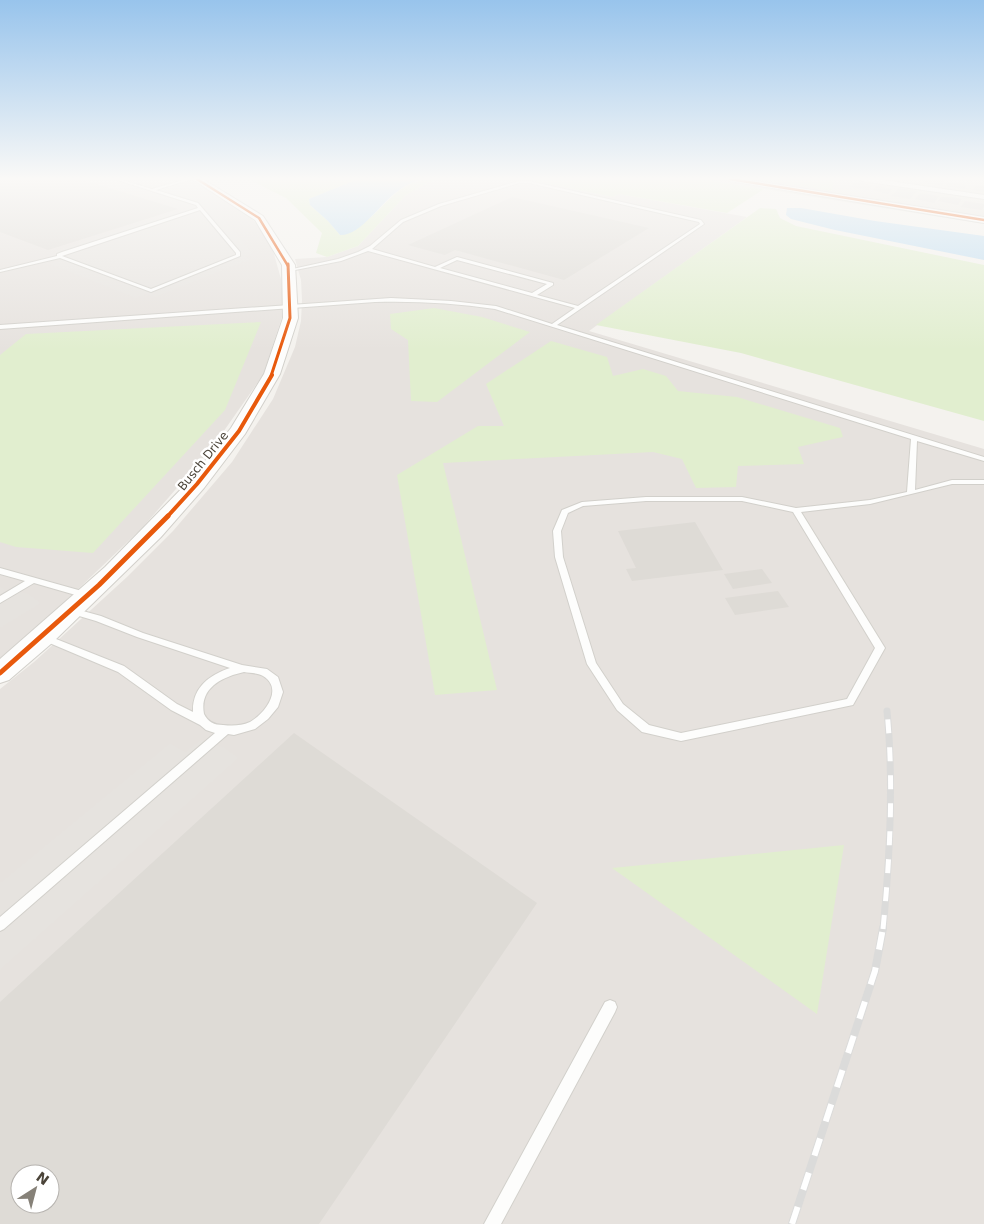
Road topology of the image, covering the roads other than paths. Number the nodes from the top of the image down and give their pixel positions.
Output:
1 (116, 236) edge
2 (223, 236) edge
3 (274, 236) edge
4 (383, 236) edge
5 (684, 236) edge
6 (367, 249) junction
7 (60, 257) junction
8 (436, 268) junction
9 (290, 270) junction
10 (0, 271) edge
11 (534, 295) junction
12 (292, 306) junction
13 (579, 308) junction
14 (552, 326) junction
15 (0, 327) edge
16 (914, 438) junction
17 (984, 459) edge
18 (984, 482) edge
19 (911, 493) junction
20 (796, 510) junction
21 (0, 571) edge
22 (31, 581) junction
23 (88, 595) junction
24 (0, 600) edge
25 (72, 610) junction
26 (43, 637) junction
27 (244, 668) junction
28 (0, 672) edge
29 (203, 722) junction
30 (224, 732) junction
31 (0, 925) edge
32 (610, 1007) dead end
33 (492, 1224) edge

1 - 7 lane
2 - 7 lane
3 - 9 street, Busch Drive
4 - 6 lane
5 - 13 lane
6 - 8 lane
6 - 9 lane
7 - 10 lane
8 - 11 lane
8 - 11 lane
9 - 12 street, Busch Drive
11 - 13 lane
12 - 14 lane
12 - 15 lane
12 - 23 street, Busch Drive
13 - 14 lane
14 - 16 lane
16 - 17 lane
16 - 19 lane
18 - 19 lane
19 - 20 lane
20 - 20 lane
21 - 22 lane
22 - 23 lane
22 - 24 lane
23 - 25 street, Busch Drive
25 - 26 street, Busch Drive
25 - 27 lane
26 - 28 street, Busch Drive
26 - 29 lane
27 - 29 lane
27 - 30 lane
29 - 30 lane
30 - 31 lane
32 - 33 lane

